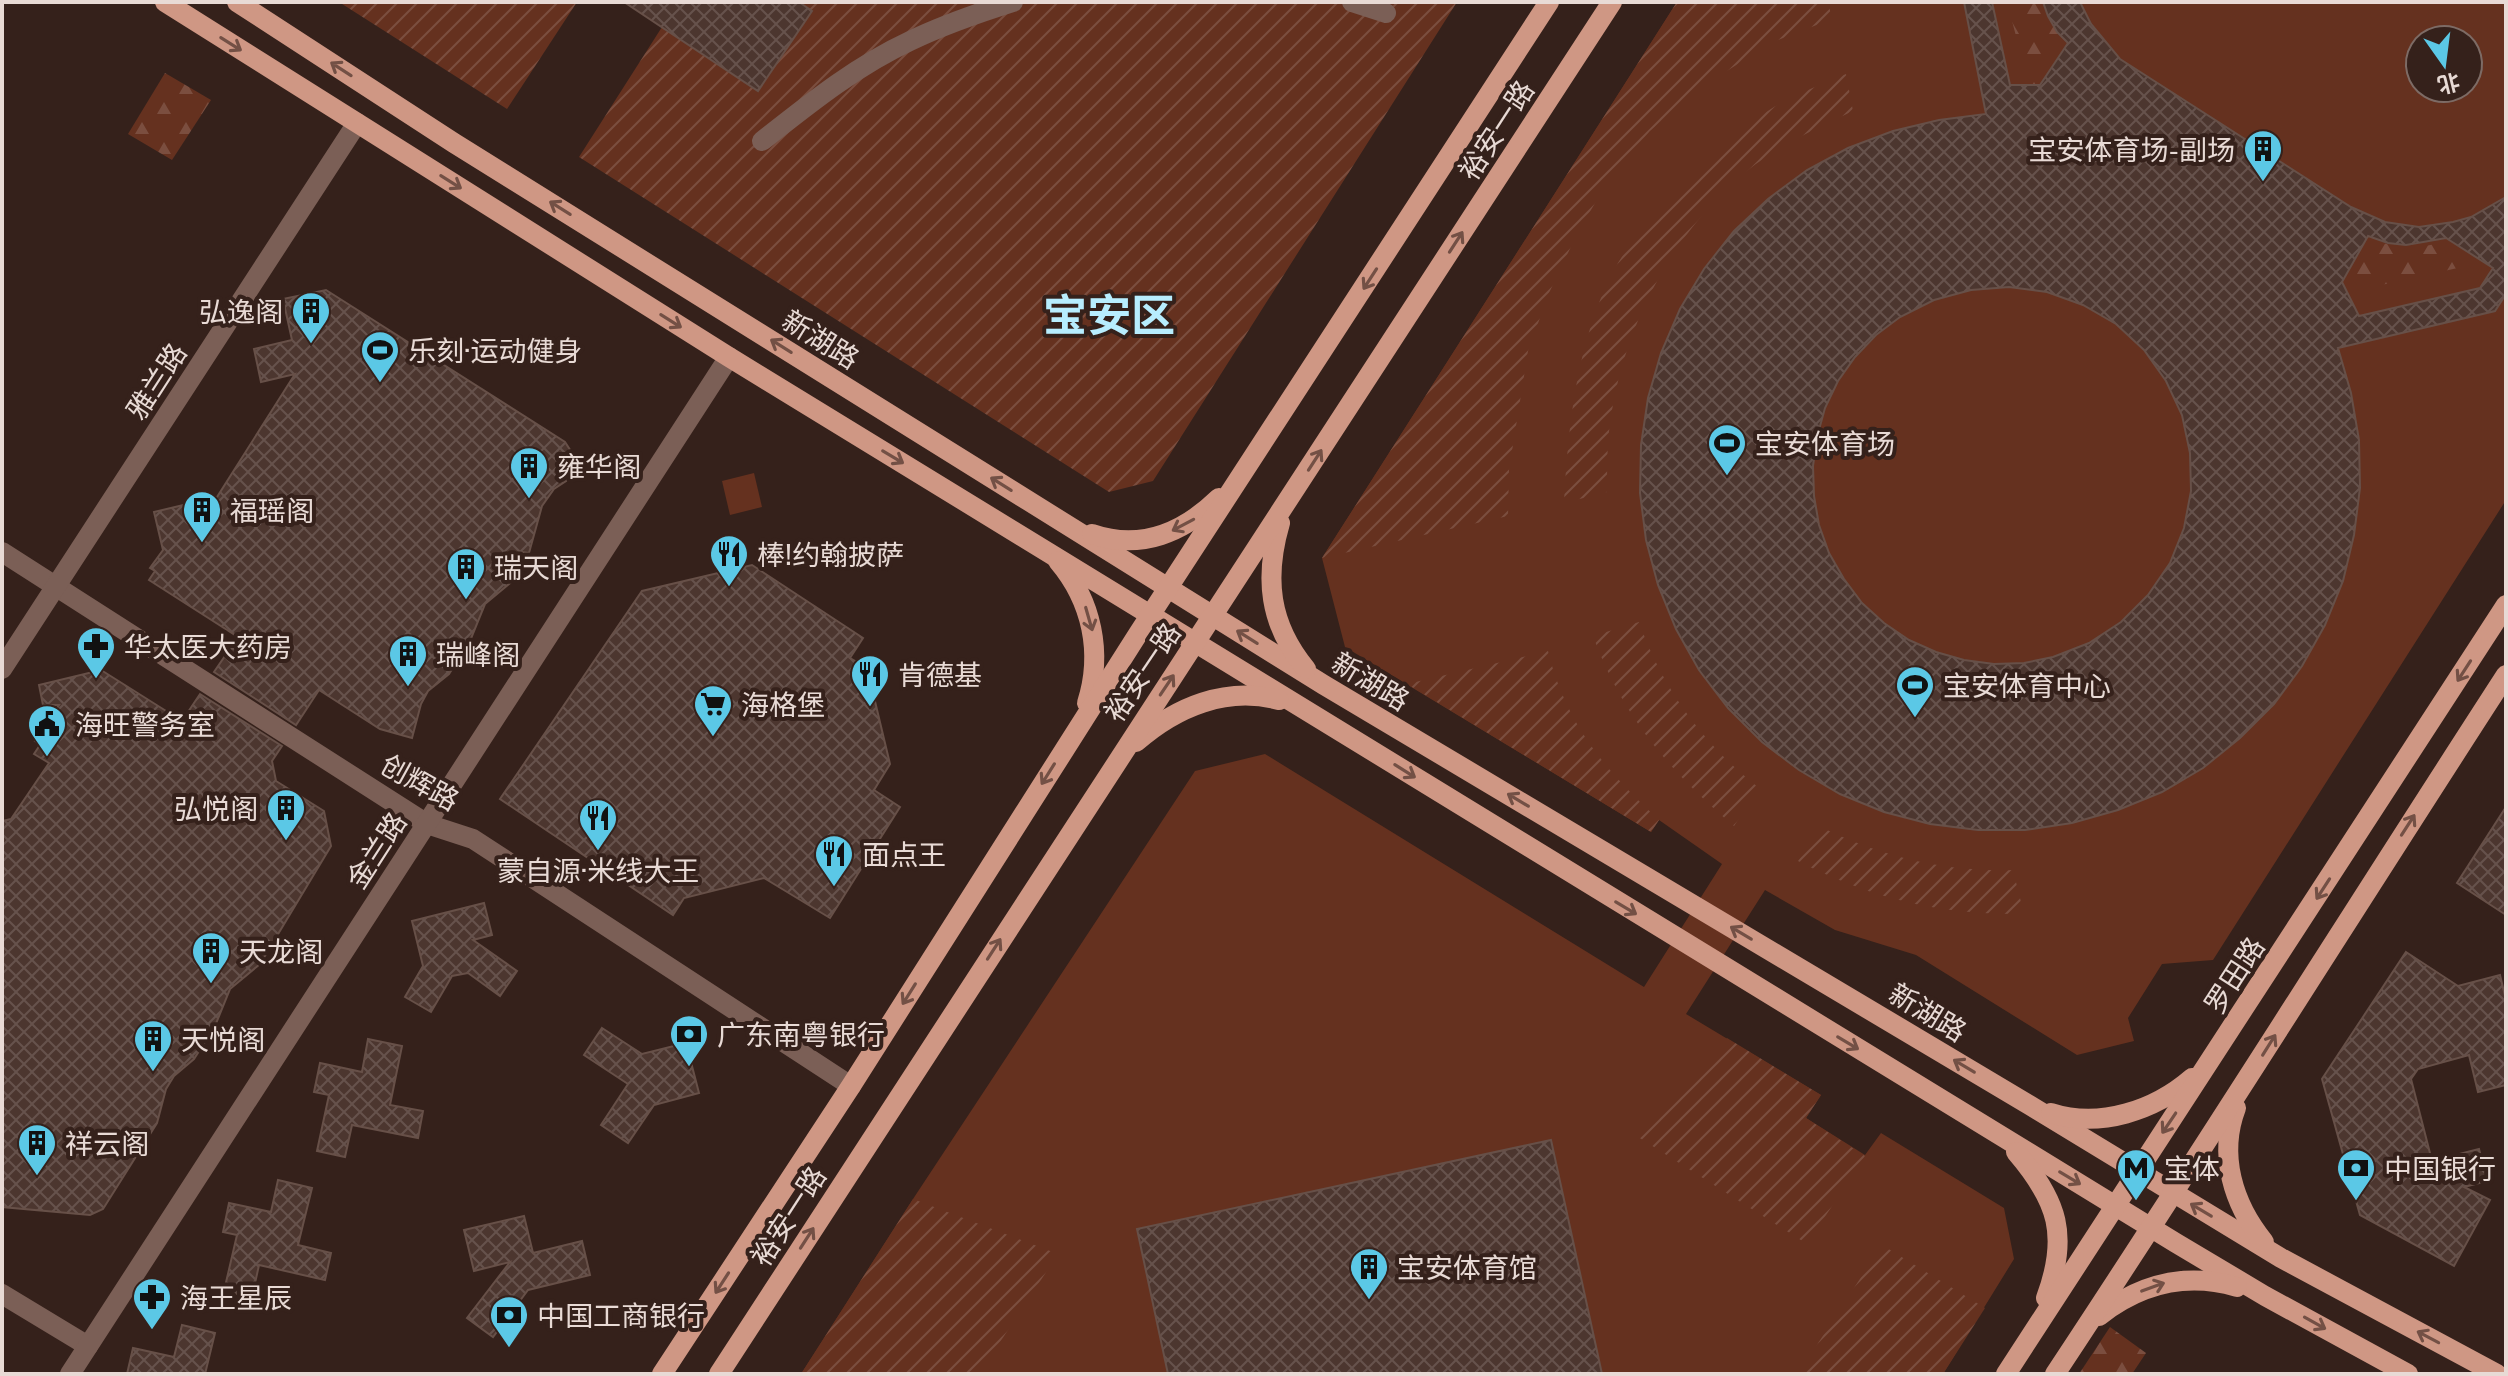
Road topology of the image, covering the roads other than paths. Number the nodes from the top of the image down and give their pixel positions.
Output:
1 (165, 2) edge
2 (237, 2) edge
3 (1013, 2) edge
4 (1352, 2) edge
5 (1549, 2) edge
6 (1612, 2) edge
7 (1386, 13) dead end
8 (357, 123) junction
9 (762, 141) dead end
10 (630, 252) junction
11 (607, 280) junction
12 (729, 357) junction
13 (1242, 476) junction
14 (1285, 508) junction
15 (1067, 525) junction
16 (2, 552) edge
17 (1050, 552) junction
18 (57, 585) junction
19 (1168, 588) junction
20 (2506, 605) edge
21 (1150, 614) junction
22 (1212, 616) junction
23 (1195, 642) junction
24 (2, 669) edge
25 (2506, 675) edge
26 (1324, 685) junction
27 (1309, 712) junction
28 (1387, 722) junction
29 (1072, 736) junction
30 (1368, 748) junction
31 (1118, 758) junction
32 (427, 824) junction
33 (2213, 1059) junction
34 (2245, 1084) junction
35 (851, 1086) junction
36 (2031, 1106) junction
37 (2003, 1137) junction
38 (2137, 1171) junction
39 (2174, 1193) junction
40 (2115, 1206) junction
41 (2151, 1228) junction
42 (2281, 1258) junction
43 (2, 1294) edge
44 (2265, 1296) junction
45 (2086, 1327) junction
46 (2035, 1330) junction
47 (88, 1346) junction
48 (70, 1374) edge
49 (662, 1374) edge
50 (719, 1374) edge
51 (2006, 1374) edge
52 (2055, 1374) edge
53 (2408, 1374) edge
54 (2497, 1374) edge

1 -> 8 main road, 新湖路
10 -> 2 main road, 新湖路
3 - 9 street
4 - 7 street
5 -> 13 main road, 裕安一路
14 -> 6 main road, 裕安一路
8 -> 11 main road, 新湖路
8 - 18 street, 雅兰路
10 - 11 main road
15 -> 10 main road, 新湖路
11 -> 12 main road, 新湖路
12 -> 17 main road, 新湖路
12 - 32 street, 金兰路
13 -> 15 main road
13 - 19 main road, 裕安一路
14 - 22 main road, 裕安一路
14 - 26 main road
15 - 19 main road, 新湖路
16 - 18 street, 创辉路
17 - 21 main road, 新湖路
17 -> 29 main road
18 - 24 street, 雅兰路
18 - 32 street, 创辉路
19 - 21 main road, 裕安一路
19 - 22 main road, 新湖路
20 -> 33 main road, 罗田路
21 - 23 main road, 新湖路
21 - 29 main road, 裕安一路
22 - 23 main road, 裕安一路
26 -> 22 main road, 新湖路
23 - 27 main road, 新湖路
31 -> 23 main road, 裕安一路
34 -> 25 main road
26 - 28 main road, 新湖路
27 - 30 main road, 新湖路
27 - 31 main road
28 - 30 main road
36 -> 28 main road, 新湖路
29 -> 35 main road, 裕安一路
30 -> 37 main road, 新湖路
50 -> 31 main road, 裕安一路
32 - 35 street, 创辉路
32 - 47 street, 金兰路
33 - 36 main road
33 -> 38 main road, 罗田路
34 - 39 main road
34 - 42 main road
35 -> 49 main road, 裕安一路
36 - 38 main road, 新湖路
37 -> 40 main road, 新湖路
37 - 46 main road
38 - 39 main road, 新湖路
38 - 40 main road, 罗田路
39 - 41 main road
42 -> 39 main road, 新湖路
40 - 41 main road, 新湖路
40 - 46 main road, 罗田路
41 - 44 main road, 新湖路
41 - 45 main road
54 -> 42 main road, 新湖路
43 - 47 street
45 -> 44 main road
44 -> 53 main road, 新湖路
45 - 52 main road
46 - 51 main road, 罗田路
47 - 48 street, 金兰路

